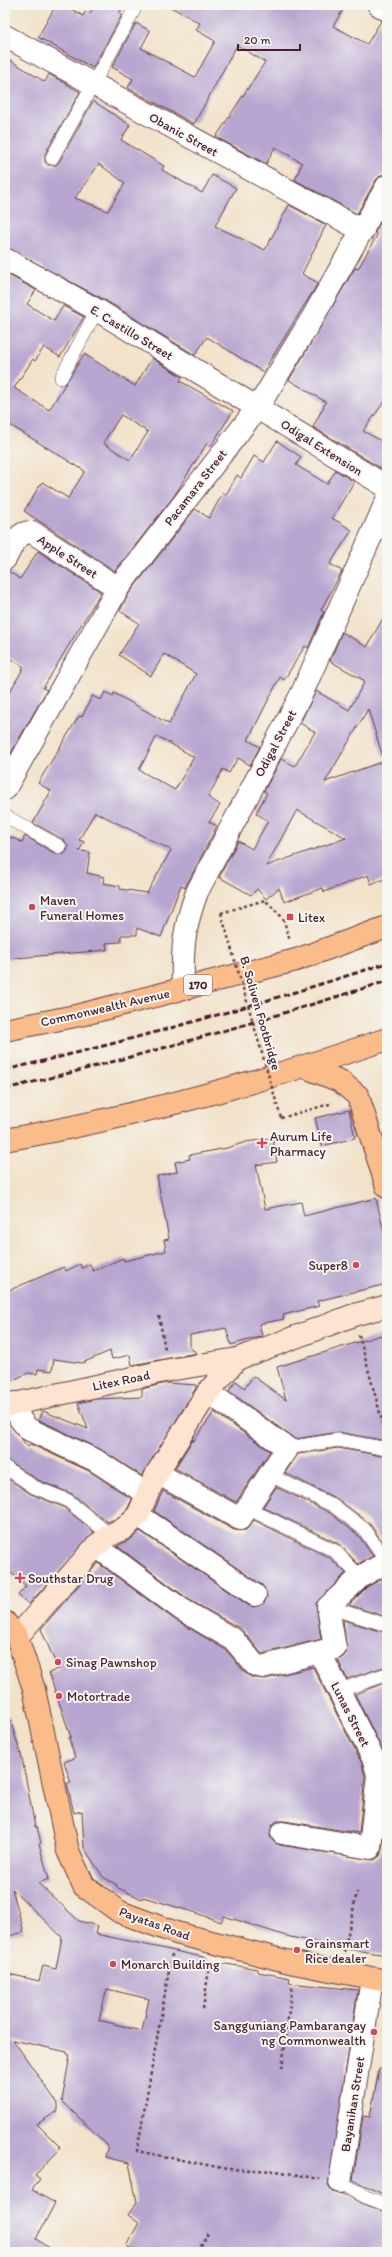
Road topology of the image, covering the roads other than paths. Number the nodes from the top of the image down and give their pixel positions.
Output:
1 (379, 5) edge
2 (134, 10) dead end
3 (387, 10) edge
4 (5, 36) edge
5 (94, 85) junction
6 (52, 158) dead end
7 (387, 186) edge
8 (363, 231) junction
9 (5, 259) edge
10 (96, 310) junction
11 (62, 378) dead end
12 (258, 406) junction
13 (387, 486) edge
14 (387, 500) edge
15 (5, 559) edge
16 (118, 588) junction
17 (5, 789) edge
18 (5, 816) edge
19 (60, 847) dead end
20 (387, 927) edge
21 (183, 989) junction
22 (5, 1030) edge
23 (387, 1039) edge
24 (305, 1067) junction
25 (5, 1140) edge
26 (387, 1187) edge
27 (387, 1306) edge
28 (237, 1359) junction
29 (208, 1392) junction
30 (10, 1404) edge
31 (287, 1448) junction
32 (387, 1449) edge
33 (5, 1467) edge
34 (156, 1473) junction
35 (270, 1475) junction
36 (147, 1494) junction
37 (247, 1508) junction
38 (138, 1515) junction
39 (103, 1540) junction
40 (387, 1562) edge
41 (360, 1577) junction
42 (255, 1595) dead end
43 (328, 1607) junction
44 (387, 1625) edge
45 (11, 1630) edge
46 (320, 1653) junction
47 (387, 1674) edge
48 (338, 1691) junction
49 (282, 1833) dead end
50 (378, 1850) edge
51 (380, 1980) edge
52 (340, 2182) joint
53 (387, 2205) edge

1 - 3 street
2 - 5 lane
4 - 5 street, Obanic Street
5 - 6 lane
5 - 8 street, Obanic Street
7 - 8 street, Pacamara Street
8 - 12 street, Pacamara Street
9 - 10 street, E. Castillo Street
10 - 11 lane
10 - 12 street, E. Castillo Street
12 - 13 street, Odigal Extension
12 - 16 street, Pacamara Street
14 - 21 street, Odigal Street
15 - 16 street, Apple Street
16 - 17 street, Pacamara Street
18 - 19 lane
20 - 21 main road, Commonwealth Avenue / 170
21 - 22 main road, Commonwealth Avenue / 170
23 - 24 main road
24 - 25 main road
24 - 26 main road
27 - 28 street, Litex Road
28 - 29 street
28 - 30 street, Litex Road
29 - 31 street
29 - 34 street
30 - 36 street
31 - 32 lane
31 - 35 street
33 - 39 lane
34 - 36 street
34 - 37 street
35 - 37 street
35 - 40 lane
36 - 38 street
37 - 41 lane
38 - 39 street
38 - 42 street
39 - 45 street
39 - 46 street
40 - 41 street
41 - 43 street
43 - 44 lane
43 - 46 street
45 - 51 main road, Payatas Road
46 - 48 street, Lunas Street
47 - 48 lane
48 - 50 street, Lunas Street
49 - 50 street, Lunas Street
51 - 52 street, Bayanihan Street
52 - 53 lane

